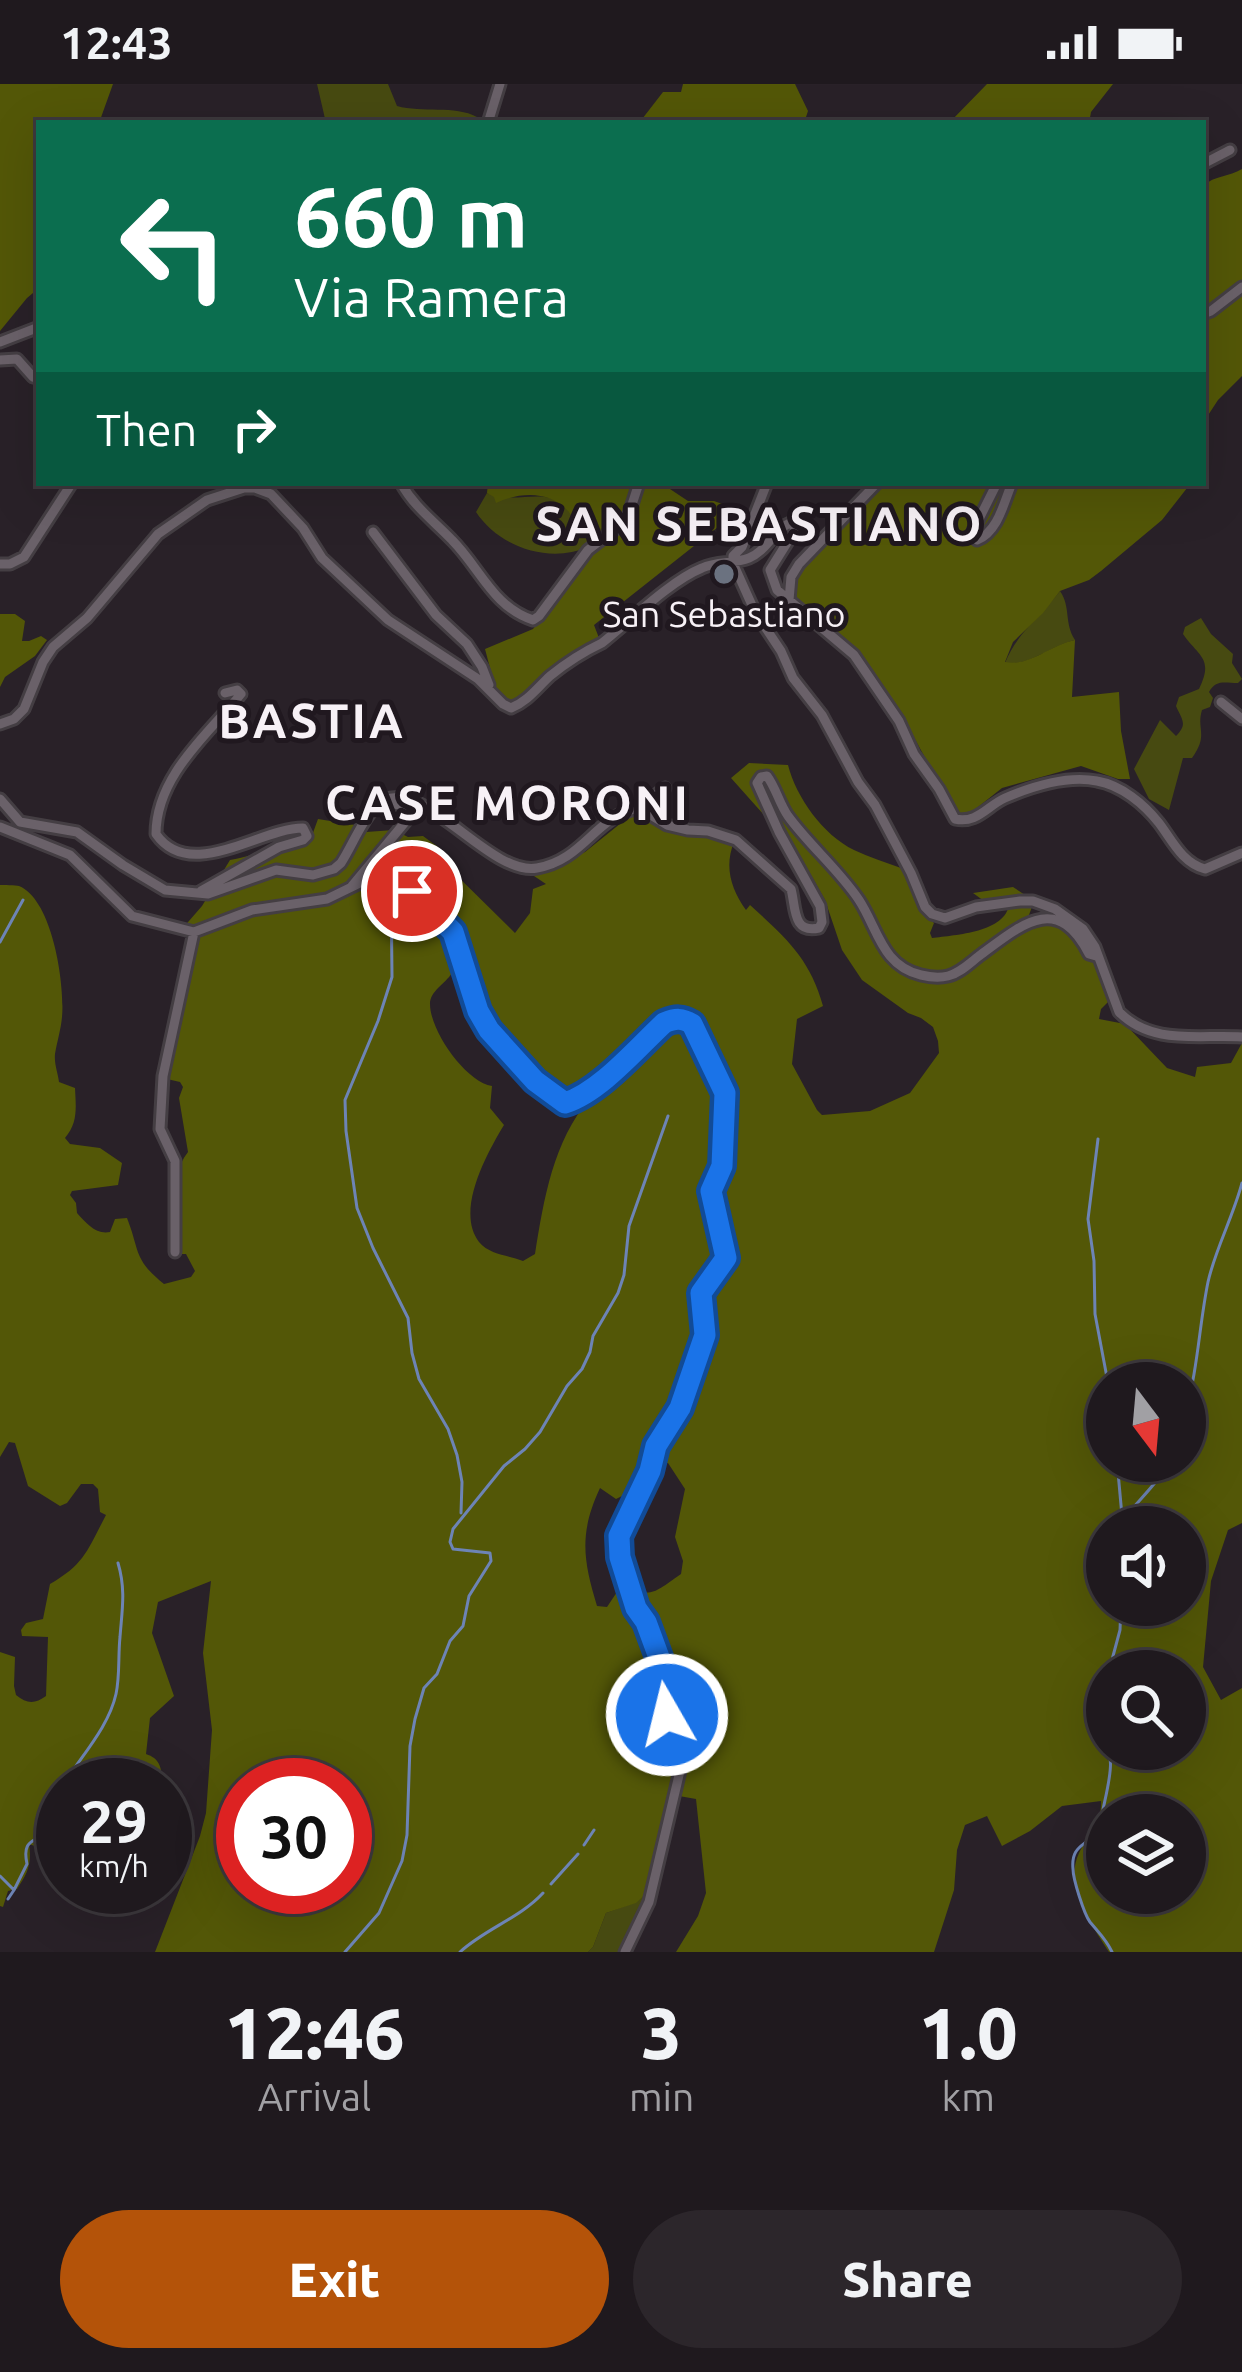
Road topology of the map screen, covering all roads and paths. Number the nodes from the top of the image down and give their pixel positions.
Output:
1 (500, 84) edge
2 (489, 120) edge
3 (1230, 150) dead end
4 (1206, 162) edge
5 (1242, 287) edge
6 (1206, 313) edge
7 (36, 328) edge
8 (0, 342) edge
9 (0, 359) edge
10 (36, 374) edge
11 (70, 486) edge
12 (403, 486) edge
13 (638, 486) edge
14 (766, 486) edge
15 (874, 486) edge
16 (996, 486) edge
17 (1011, 486) edge
18 (373, 532) dead end
19 (733, 563) junction
20 (0, 564) edge
21 (789, 599) junction
22 (490, 690) junction
23 (225, 693) dead end
24 (1221, 702) dead end
25 (1242, 718) edge
26 (0, 724) edge
27 (664, 788) dead end
28 (0, 799) edge
29 (383, 801) junction
30 (639, 808) junction
31 (0, 827) edge
32 (1242, 853) edge
33 (352, 886) junction
34 (201, 891) junction
35 (194, 932) junction
36 (1096, 956) junction
37 (1242, 1037) edge
38 (175, 1252) dead end
39 (625, 1952) edge

1 - 2 street
3 - 4 street
5 - 6 street
7 - 8 street
9 - 10 street
11 - 20 street
12 - 13 street
14 - 19 street
15 - 21 street
16 - 17 street
18 - 22 street
19 - 21 street
19 - 22 street
19 - 36 street
21 - 32 street
22 - 26 street
23 - 34 street
24 - 25 street
27 - 30 street
28 - 34 street
29 - 30 street
29 - 33 street
29 - 34 street
30 - 36 street
31 - 35 street
33 - 35 street
33 - 39 street
35 - 38 street
36 - 37 street

